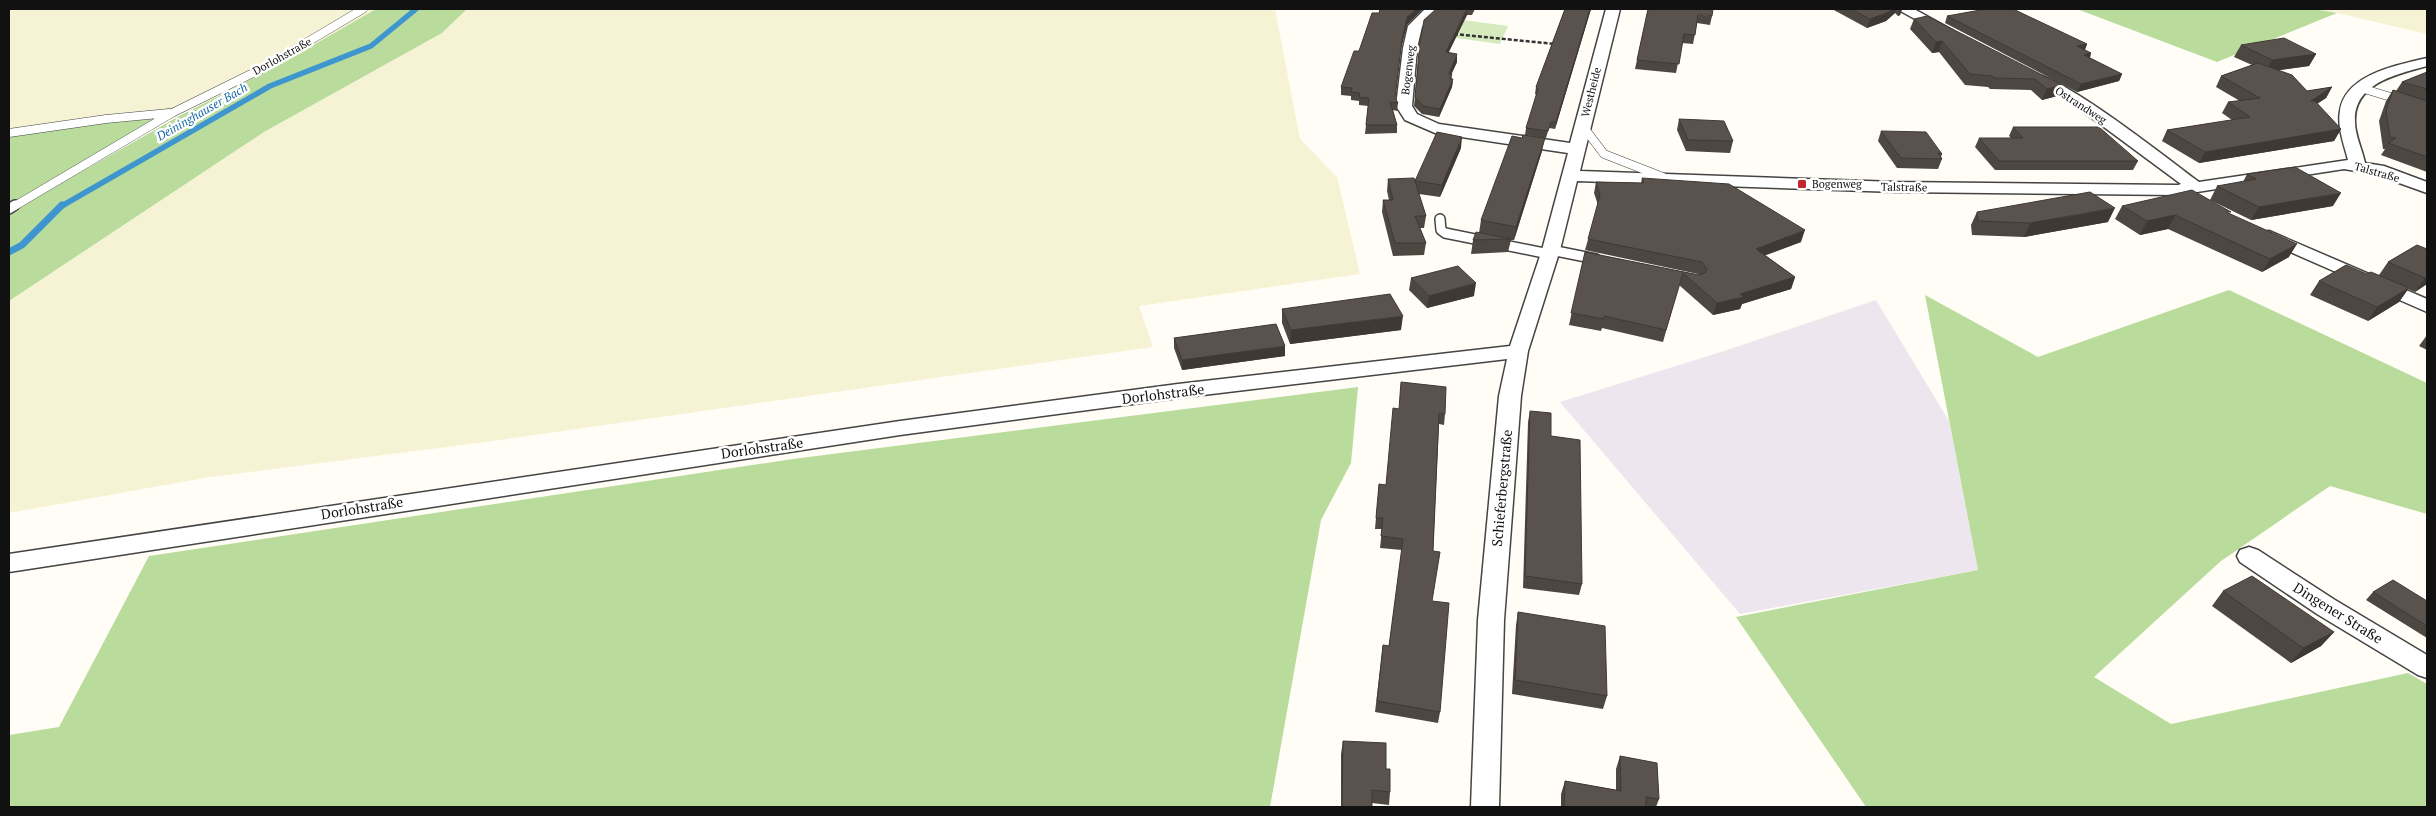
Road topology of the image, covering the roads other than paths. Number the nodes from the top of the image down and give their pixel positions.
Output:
1 (363, 9) edge
2 (1432, 9) edge
3 (1613, 9) edge
4 (1904, 9) edge
5 (1957, 36) edge
6 (2427, 62) edge
7 (2018, 69) edge
8 (2362, 88) junction
9 (2427, 108) edge
10 (172, 113) junction
11 (1582, 126) junction
12 (9, 134) edge
13 (1576, 149) junction
14 (2357, 164) junction
15 (1570, 176) junction
16 (1667, 179) junction
17 (2197, 188) junction
18 (2427, 188) edge
19 (2178, 190) junction
20 (2203, 205) edge
21 (9, 209) edge
22 (1440, 219) dead end
23 (2256, 231) edge
24 (1550, 252) junction
25 (1605, 261) edge
26 (2427, 306) edge
27 (1518, 351) junction
28 (2250, 556) dead end
29 (9, 563) edge
30 (2427, 668) edge
31 (1485, 807) edge

1 - 10 lane, Dorlohstraße
2 - 13 street, Bogenweg
3 - 11 street, Westheide
4 - 5 street
6 - 8 street
7 - 17 street, Ostrandweg
8 - 9 lane
8 - 14 street
10 - 12 lane, Dorlohstraße
10 - 21 lane, Dorlohstraße
11 - 13 street, Westheide
11 - 16 lane
13 - 15 street, Westheide
14 - 17 street, Talstraße
14 - 18 street, Talstraße
15 - 16 street, Talstraße
15 - 24 street, Schieferbergstraße
16 - 19 street, Talstraße
17 - 19 street, Talstraße
19 - 20 street
22 - 24 lane
23 - 26 street
24 - 25 lane
24 - 27 street, Schieferbergstraße
27 - 29 street, Dorlohstraße
27 - 31 street, Schieferbergstraße
28 - 30 street, Dingener Straße

